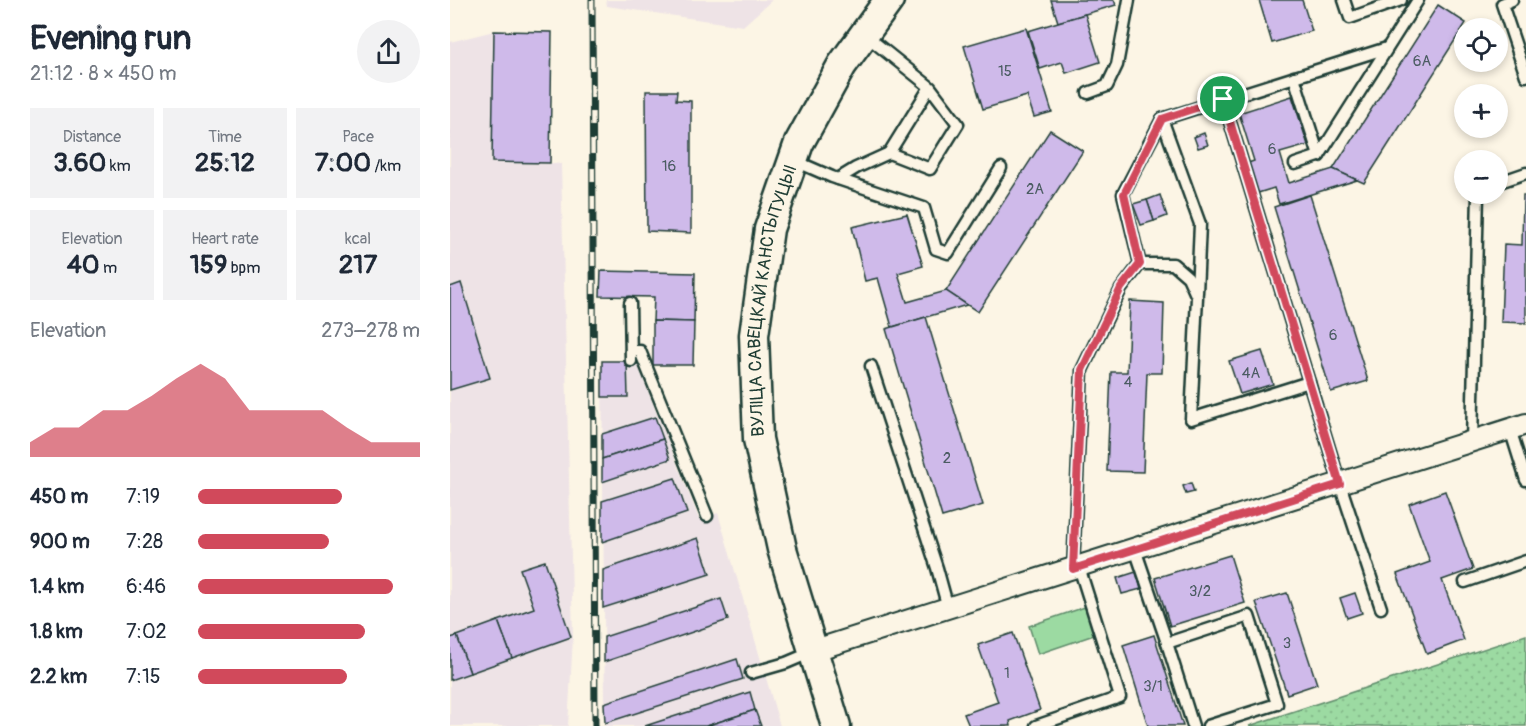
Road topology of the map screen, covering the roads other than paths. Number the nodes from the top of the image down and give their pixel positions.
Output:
1 (889, 0) edge
2 (1129, 0) edge
3 (1344, 0) edge
4 (1401, 0) edge
5 (1418, 0) edge
6 (1512, 0) edge
7 (864, 34) junction
8 (1387, 48) junction
9 (1526, 76) edge
10 (1294, 77) junction
11 (930, 87) junction
12 (1088, 93) dead end
13 (1223, 99) junction
14 (1162, 119) junction
15 (889, 153) junction
16 (1318, 156) junction
17 (793, 160) junction
18 (1295, 164) dead end
19 (1001, 168) dead end
20 (1526, 173) edge
21 (838, 179) junction
22 (1508, 179) edge
23 (1478, 204) edge
24 (1140, 264) junction
25 (1197, 297) junction
26 (630, 303) dead end
27 (871, 366) dead end
28 (1309, 382) junction
29 (1518, 427) edge
30 (1472, 442) junction
31 (1526, 480) edge
32 (1340, 484) junction
33 (708, 516) dead end
34 (1135, 549) junction
35 (1526, 561) edge
36 (1076, 568) junction
37 (1465, 582) dead end
38 (948, 608) junction
39 (1381, 608) dead end
40 (1167, 643) junction
41 (812, 651) junction
42 (751, 673) dead end
43 (836, 726) edge
44 (1036, 726) edge
45 (1193, 726) edge
46 (1208, 726) edge

1 - 7 main road, ВУЛІЦА САВЕЦКАЙ КАНСТЫТУЦЫІ
2 - 12 lane
3 - 4 lane
5 - 8 lane
6 - 9 lane
7 - 11 lane
7 - 17 main road, ВУЛІЦА САВЕЦКАЙ КАНСТЫТУЦЫІ
8 - 10 lane
8 - 16 lane
10 - 13 lane
10 - 16 lane
11 - 15 lane
11 - 15 lane
13 - 14 lane
13 - 28 lane
14 - 24 lane
14 - 25 lane
15 - 21 lane
16 - 18 lane
17 - 21 lane
17 - 41 main road, ВУЛІЦА САВЕЦКАЙ КАНСТЫТУЦЫІ
19 - 21 lane
20 - 22 lane
23 - 30 lane
24 - 25 lane
24 - 36 lane
25 - 28 lane
26 - 33 lane
27 - 38 lane
28 - 32 lane
29 - 30 street
29 - 31 lane
30 - 32 street
32 - 34 street
32 - 39 lane
34 - 36 street
34 - 40 lane
35 - 37 lane
36 - 38 street
36 - 44 lane
38 - 41 street
40 - 45 lane
40 - 46 lane
41 - 42 lane
41 - 43 main road, ВУЛІЦА САВЕЦКАЙ КАНСТЫТУЦЫІ

